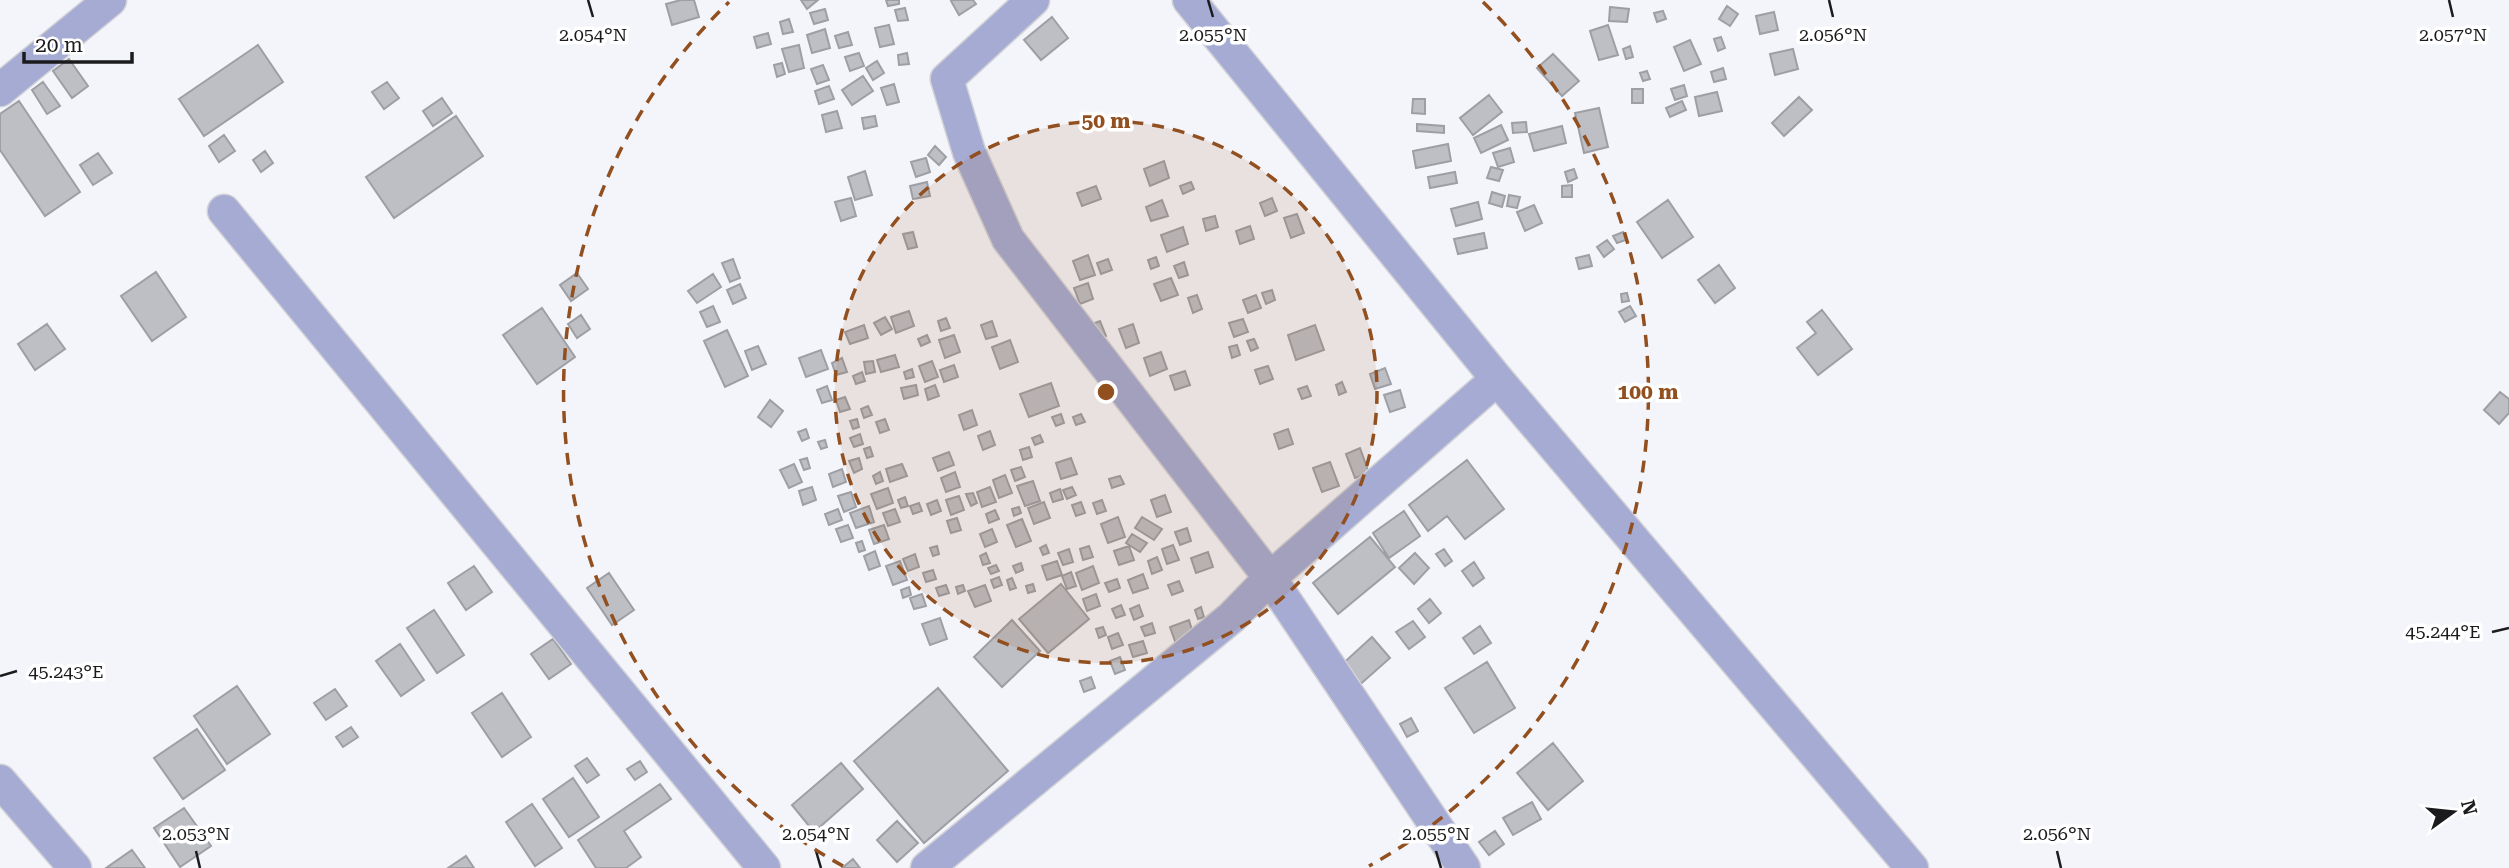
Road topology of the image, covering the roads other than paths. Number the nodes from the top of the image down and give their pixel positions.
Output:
1 (110, 0) edge
2 (1033, 0) edge
3 (1189, 0) edge
4 (0, 90) edge
5 (224, 211) dead end
6 (1497, 379) junction
7 (1270, 578) junction
8 (0, 781) edge
9 (75, 868) edge
10 (764, 868) edge
11 (927, 868) edge
12 (1464, 868) edge
13 (1912, 868) edge

1 - 4 street
2 - 7 street
3 - 6 street
5 - 10 street
6 - 7 street
6 - 13 street
7 - 11 street
7 - 12 street
8 - 9 street

